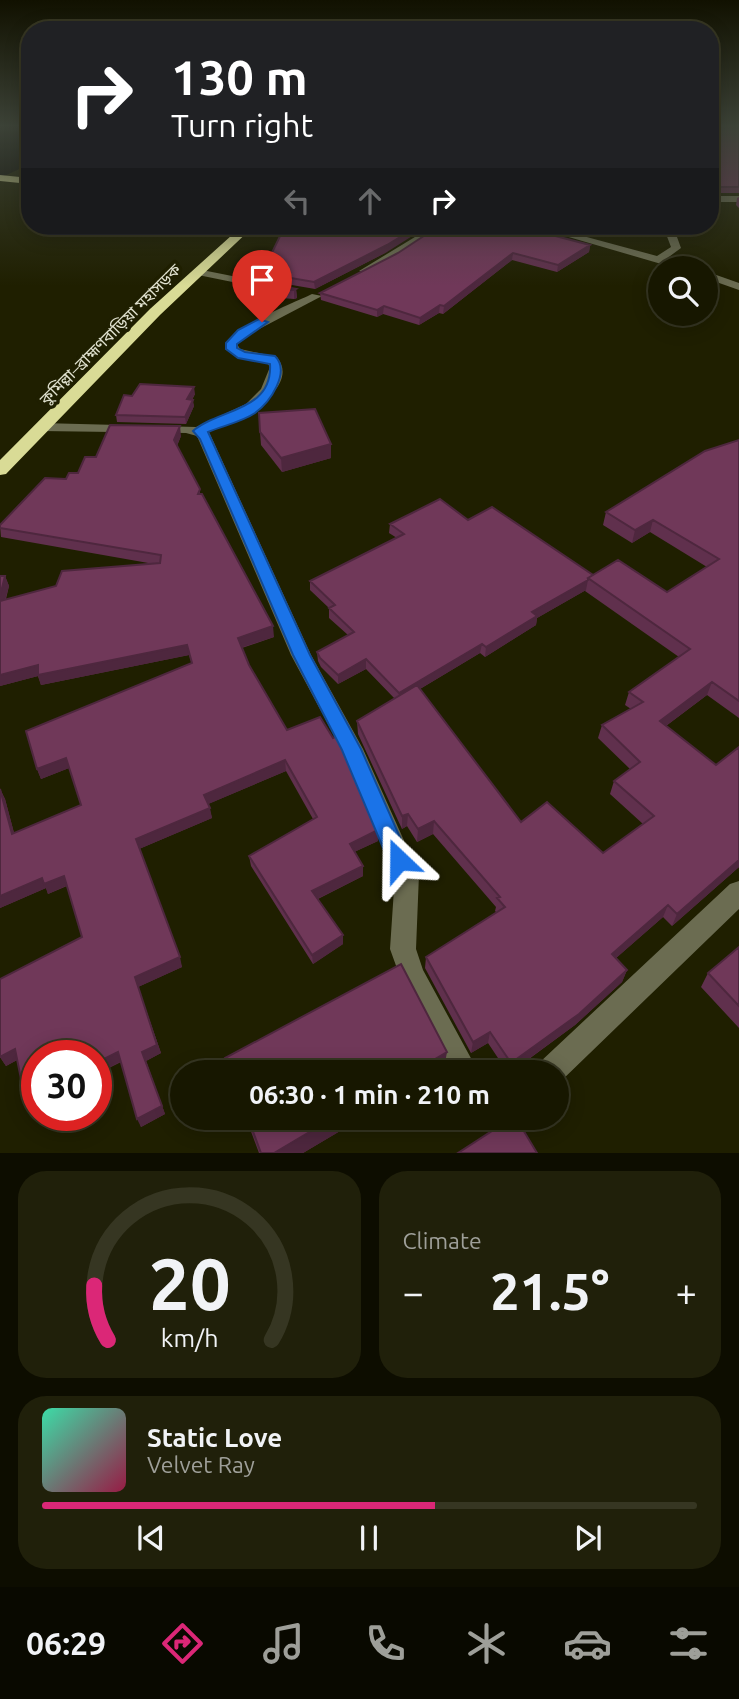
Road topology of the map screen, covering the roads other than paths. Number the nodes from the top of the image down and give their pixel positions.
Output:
1 (719, 199) edge
2 (739, 199) edge
3 (238, 235) edge
4 (424, 235) edge
5 (571, 235) edge
6 (671, 235) edge
7 (654, 256) edge
8 (665, 256) edge
9 (198, 272) junction
10 (349, 279) edge
11 (718, 279) edge
12 (739, 287) edge
13 (41, 428) junction
14 (200, 431) junction
15 (0, 470) edge
16 (739, 892) edge
17 (458, 1060) edge
18 (563, 1060) edge

1 - 2 street
3 - 9 highway, কুমিল্লা–ব্রাহ্মণবাড়িয়া মহাসড়ক
4 - 10 street
5 - 7 street
6 - 8 street
9 - 13 highway, কুমিল্লা–ব্রাহ্মণবাড়িয়া মহাসড়ক
9 - 14 street
11 - 12 street
13 - 14 street
13 - 15 highway, কুমিল্লা–ব্রাহ্মণবাড়িয়া মহাসড়ক
14 - 17 street
16 - 18 street

